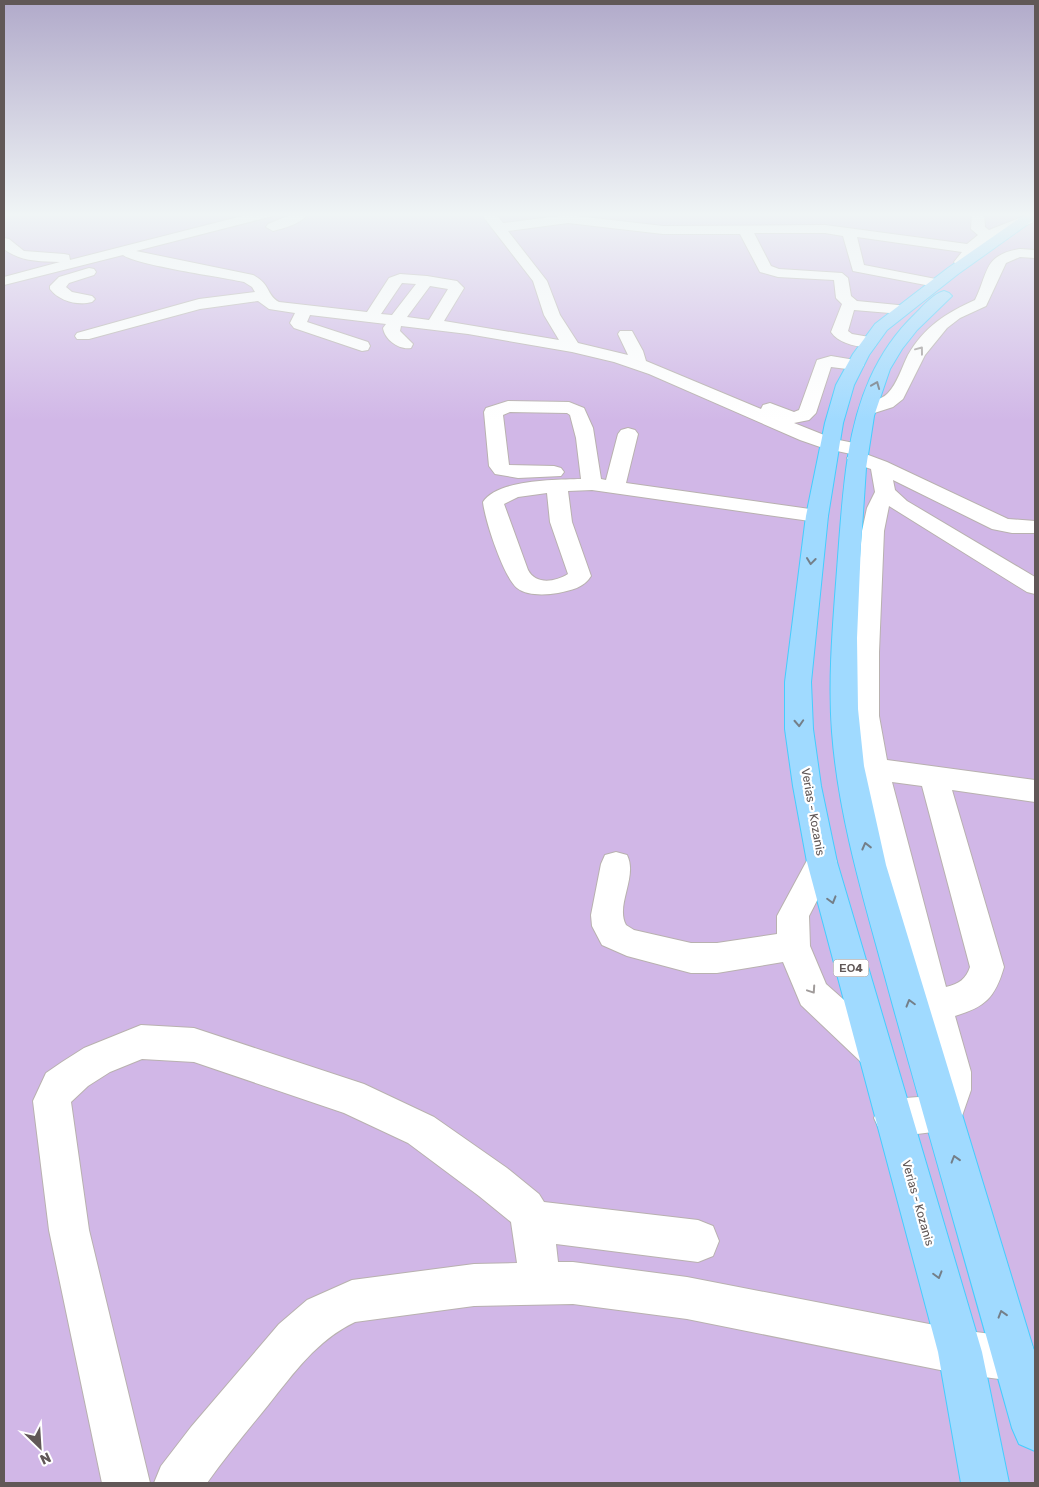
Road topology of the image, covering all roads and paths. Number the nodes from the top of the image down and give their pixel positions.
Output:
1 (62, 282) edge
2 (256, 282) edge
3 (393, 282) edge
4 (425, 282) edge
5 (440, 282) edge
6 (540, 282) edge
7 (842, 282) edge
8 (933, 282) edge
9 (966, 282) edge
10 (988, 282) edge
11 (936, 283) joint
12 (263, 296) junction
13 (87, 299) dead end
14 (410, 302) junction
15 (446, 304) junction
16 (853, 305) junction
17 (872, 306) junction
18 (902, 309) junction
19 (304, 311) junction
20 (371, 318) junction
21 (398, 320) junction
22 (434, 324) junction
23 (626, 334) dead end
24 (84, 336) dead end
25 (847, 338) junction
26 (869, 342) junction
27 (405, 344) dead end
28 (362, 346) dead end
29 (572, 347) junction
30 (638, 364) junction
31 (855, 365) junction
32 (690, 375) dead end
33 (868, 409) junction
34 (628, 434) dead end
35 (866, 463) junction
36 (591, 477) junction
37 (616, 481) junction
38 (557, 486) junction
39 (974, 492) dead end
40 (741, 495) dead end
41 (817, 516) junction
42 (1035, 527) edge
43 (1035, 587) edge
44 (874, 768) junction
45 (934, 776) junction
46 (1035, 791) edge
47 (822, 862) junction
48 (616, 864) dead end
49 (793, 946) junction
50 (934, 1005) junction
51 (874, 1050) junction
52 (941, 1113) junction
53 (893, 1118) junction
54 (532, 1221) junction
55 (698, 1241) dead end
56 (540, 1284) junction
57 (960, 1352) junction
58 (1015, 1359) junction
59 (1035, 1428) edge
60 (126, 1483) edge
61 (178, 1483) edge
62 (985, 1483) edge

1 - 13 street
2 - 12 street
3 - 20 street
4 - 14 street
5 - 15 street
6 - 29 street
7 - 16 street
8 - 11 street
33 -> 9 main road, Verias - Kozanis / ΕΟ4
33 -> 10 street
11 - 18 main road, Verias - Kozanis / ΕΟ4
12 - 19 street
12 - 24 street
14 - 15 street
14 - 21 street
15 - 22 street
16 - 17 street
16 - 25 street
17 - 18 street
17 - 25 street
18 - 26 main road, Verias - Kozanis / ΕΟ4
19 - 20 street
19 - 28 street
20 - 21 street
21 - 22 street
21 - 27 street
22 - 29 street
23 - 30 street
25 - 26 street
26 - 31 main road, Verias - Kozanis / ΕΟ4
29 - 30 street
30 - 35 street
31 - 32 street
31 - 35 main road, Verias - Kozanis / ΕΟ4
33 - 35 main road, Verias - Kozanis / ΕΟ4
34 - 37 street
35 - 39 street
35 - 41 main road, Verias - Kozanis / ΕΟ4
35 - 42 street
35 - 43 street
35 - 44 street
52 -> 35 main road, Verias - Kozanis / ΕΟ4
36 - 36 street
36 - 37 street
36 - 38 street
37 - 40 street
37 - 41 street
38 - 38 street
41 -> 47 main road, Verias - Kozanis / ΕΟ4
44 - 45 street
44 - 50 street
45 - 46 street
45 - 50 street
47 - 49 street
47 -> 51 main road, Verias - Kozanis / ΕΟ4
48 - 49 street
49 -> 51 street
50 - 52 street
51 - 53 main road, Verias - Kozanis / ΕΟ4
52 - 53 street
58 -> 52 main road, Verias - Kozanis / ΕΟ4
53 -> 57 main road, Verias - Kozanis / ΕΟ4
54 - 55 street
54 - 56 street
54 - 60 street
56 - 57 street
56 - 61 street
57 - 58 street
57 - 62 main road, Verias - Kozanis / ΕΟ4
58 - 59 main road, Verias - Kozanis / ΕΟ4

